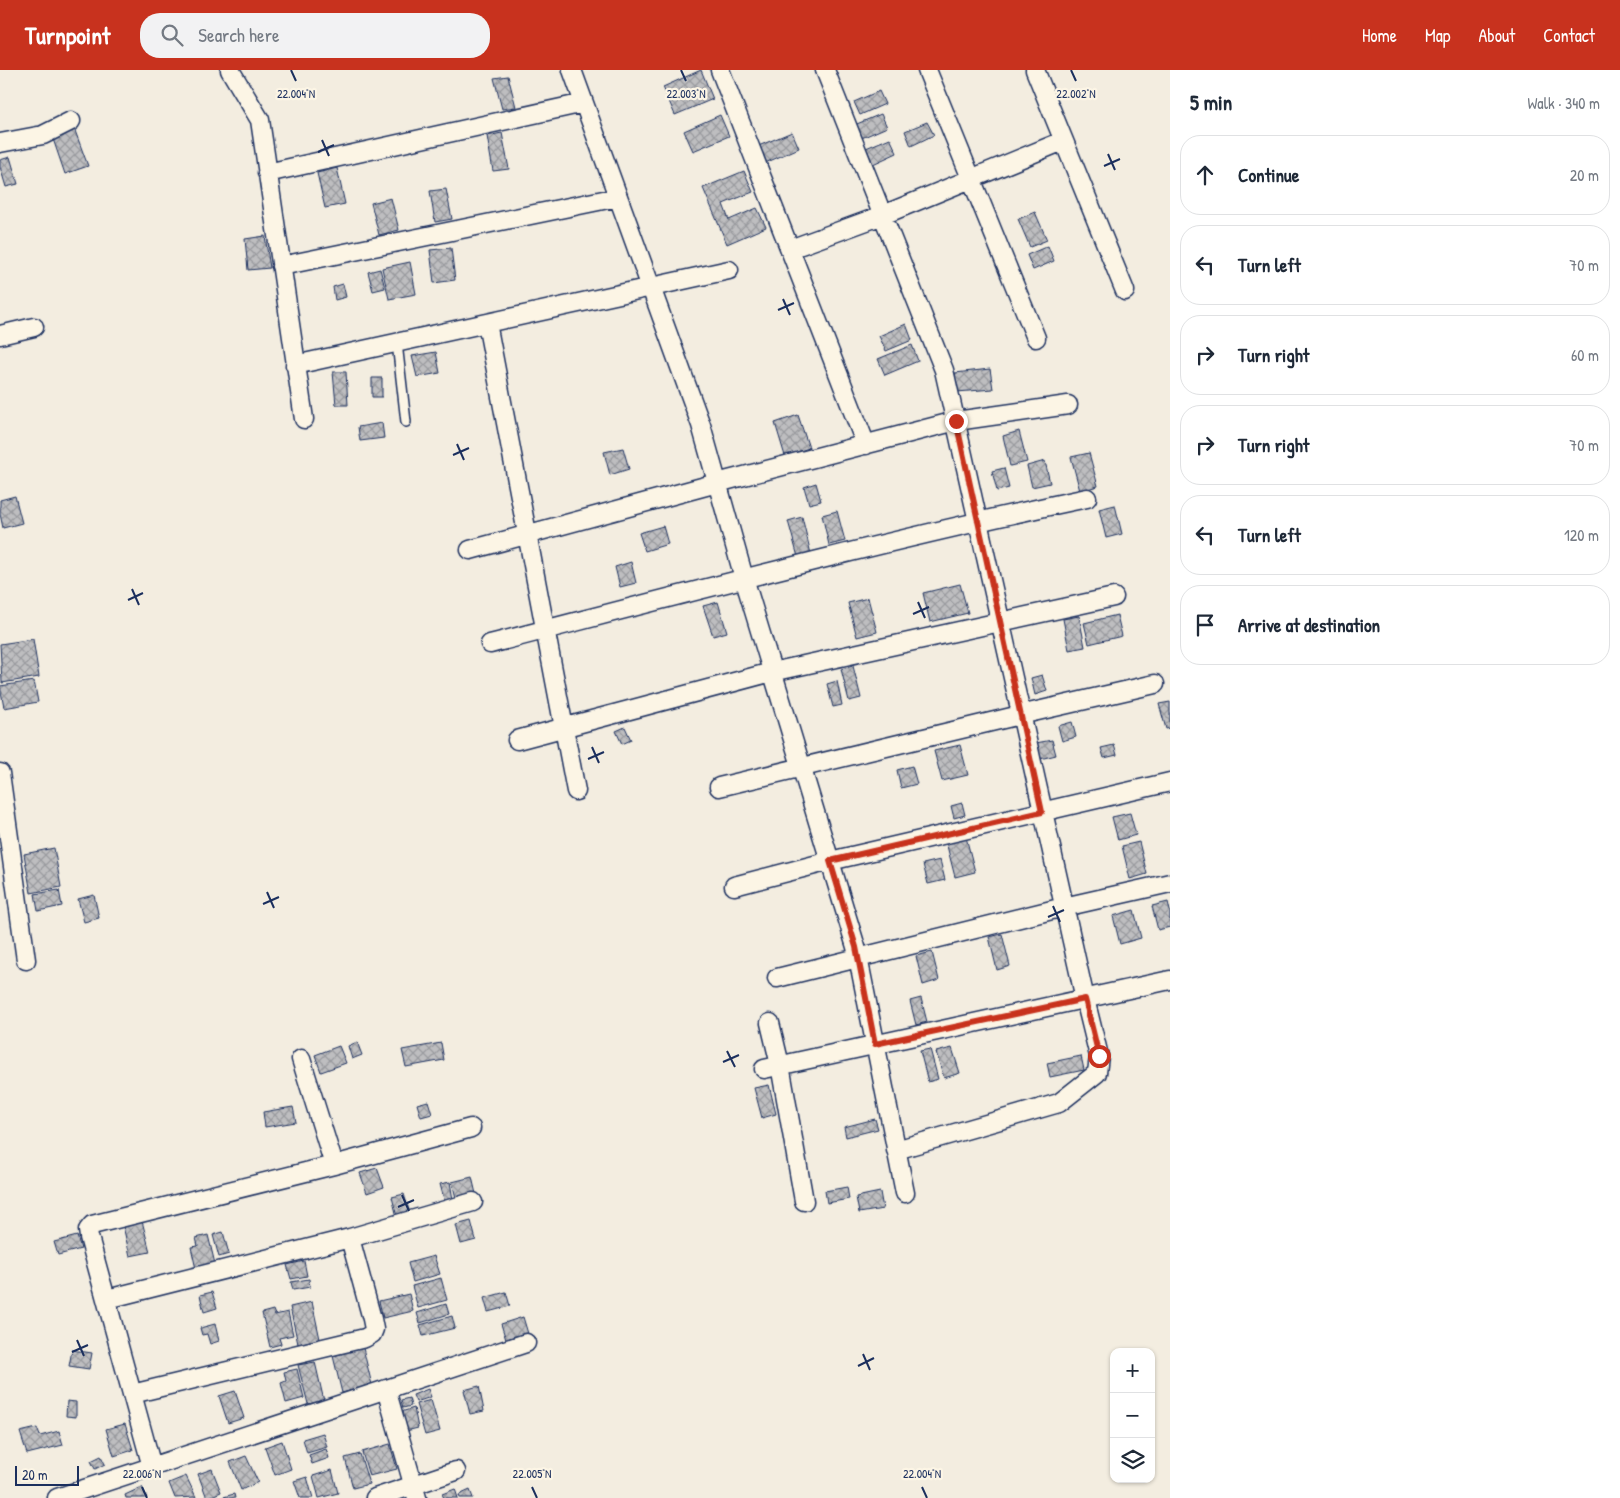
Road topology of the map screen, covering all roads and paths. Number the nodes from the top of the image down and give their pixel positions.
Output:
1 (230, 70) edge
2 (572, 70) edge
3 (720, 70) edge
4 (824, 70) edge
5 (927, 70) edge
6 (1035, 70) edge
7 (584, 103) junction
8 (71, 121) dead end
9 (1063, 141) junction
10 (0, 143) edge
11 (268, 173) junction
12 (971, 179) junction
13 (618, 197) junction
14 (882, 215) junction
15 (790, 249) junction
16 (281, 266) junction
17 (730, 270) dead end
18 (651, 288) junction
19 (1125, 291) dead end
20 (487, 323) junction
21 (34, 327) dead end
22 (0, 335) edge
23 (1036, 338) dead end
24 (397, 343) junction
25 (295, 365) junction
26 (1068, 405) dead end
27 (304, 419) dead end
28 (956, 421) junction
29 (406, 422) dead end
30 (866, 444) junction
31 (717, 483) junction
32 (1087, 498) dead end
33 (977, 521) junction
34 (527, 535) junction
35 (470, 550) dead end
36 (744, 578) junction
37 (1114, 597) dead end
38 (999, 622) junction
39 (545, 630) junction
40 (490, 644) dead end
41 (772, 672) junction
42 (1155, 684) dead end
43 (1020, 715) junction
44 (564, 728) junction
45 (517, 740) dead end
46 (801, 767) junction
47 (0, 773) edge
48 (1170, 782) edge
49 (719, 787) dead end
50 (576, 791) dead end
51 (1042, 812) junction
52 (830, 861) junction
53 (1170, 883) edge
54 (734, 886) dead end
55 (1064, 906) junction
56 (857, 957) junction
57 (26, 960) dead end
58 (777, 978) dead end
59 (1170, 980) edge
60 (1085, 999) junction
61 (770, 1023) dead end
62 (875, 1044) junction
63 (301, 1059) dead end
64 (772, 1067) junction
65 (471, 1128) dead end
66 (896, 1150) junction
67 (334, 1165) junction
68 (905, 1193) dead end
69 (804, 1201) dead end
70 (473, 1202) dead end
71 (350, 1238) junction
72 (107, 1299) junction
73 (526, 1343) dead end
74 (386, 1390) junction
75 (132, 1394) junction
76 (152, 1467) junction
77 (456, 1471) dead end
78 (96, 1492) edge
79 (415, 1492) edge
80 (57, 1498) edge
81 (374, 1498) edge

1 - 11 street
2 - 7 street
3 - 15 street
4 - 14 street
5 - 12 street
6 - 9 street
7 - 11 street
7 - 13 street
8 - 10 street
9 - 12 street
9 - 19 street
11 - 16 street
12 - 14 street
12 - 23 street
13 - 16 street
13 - 18 street
14 - 15 street
14 - 28 street
15 - 30 street
16 - 25 street
17 - 18 street
18 - 20 street
18 - 31 street
20 - 24 street
20 - 34 street
21 - 22 street
24 - 25 street
24 - 29 lane
25 - 27 street
26 - 28 street
28 - 30 street
28 - 33 street
30 - 31 street
31 - 34 street
31 - 36 street
32 - 33 street
33 - 36 street
33 - 38 street
34 - 35 street
34 - 39 street
36 - 39 street
36 - 41 street
37 - 38 street
38 - 41 street
38 - 43 street
39 - 40 street
39 - 44 street
41 - 44 street
41 - 46 street
42 - 43 street
43 - 46 street
43 - 51 street
44 - 45 street
44 - 50 street
46 - 49 street
46 - 52 street
47 - 57 street
48 - 51 street
51 - 52 street
51 - 55 street
52 - 54 street
52 - 56 street
53 - 55 street
55 - 56 street
55 - 60 street
56 - 58 street
56 - 62 street
59 - 60 street
60 - 62 street
60 - 66 street
61 - 64 street
62 - 64 street
62 - 66 street
63 - 67 street
64 - 69 street
65 - 67 street
66 - 68 street
67 - 72 street
70 - 71 street
71 - 72 street
71 - 75 street
72 - 75 street
73 - 74 street
74 - 76 street
74 - 79 street
75 - 76 street
76 - 78 street
77 - 79 street
78 - 80 street
79 - 81 street

